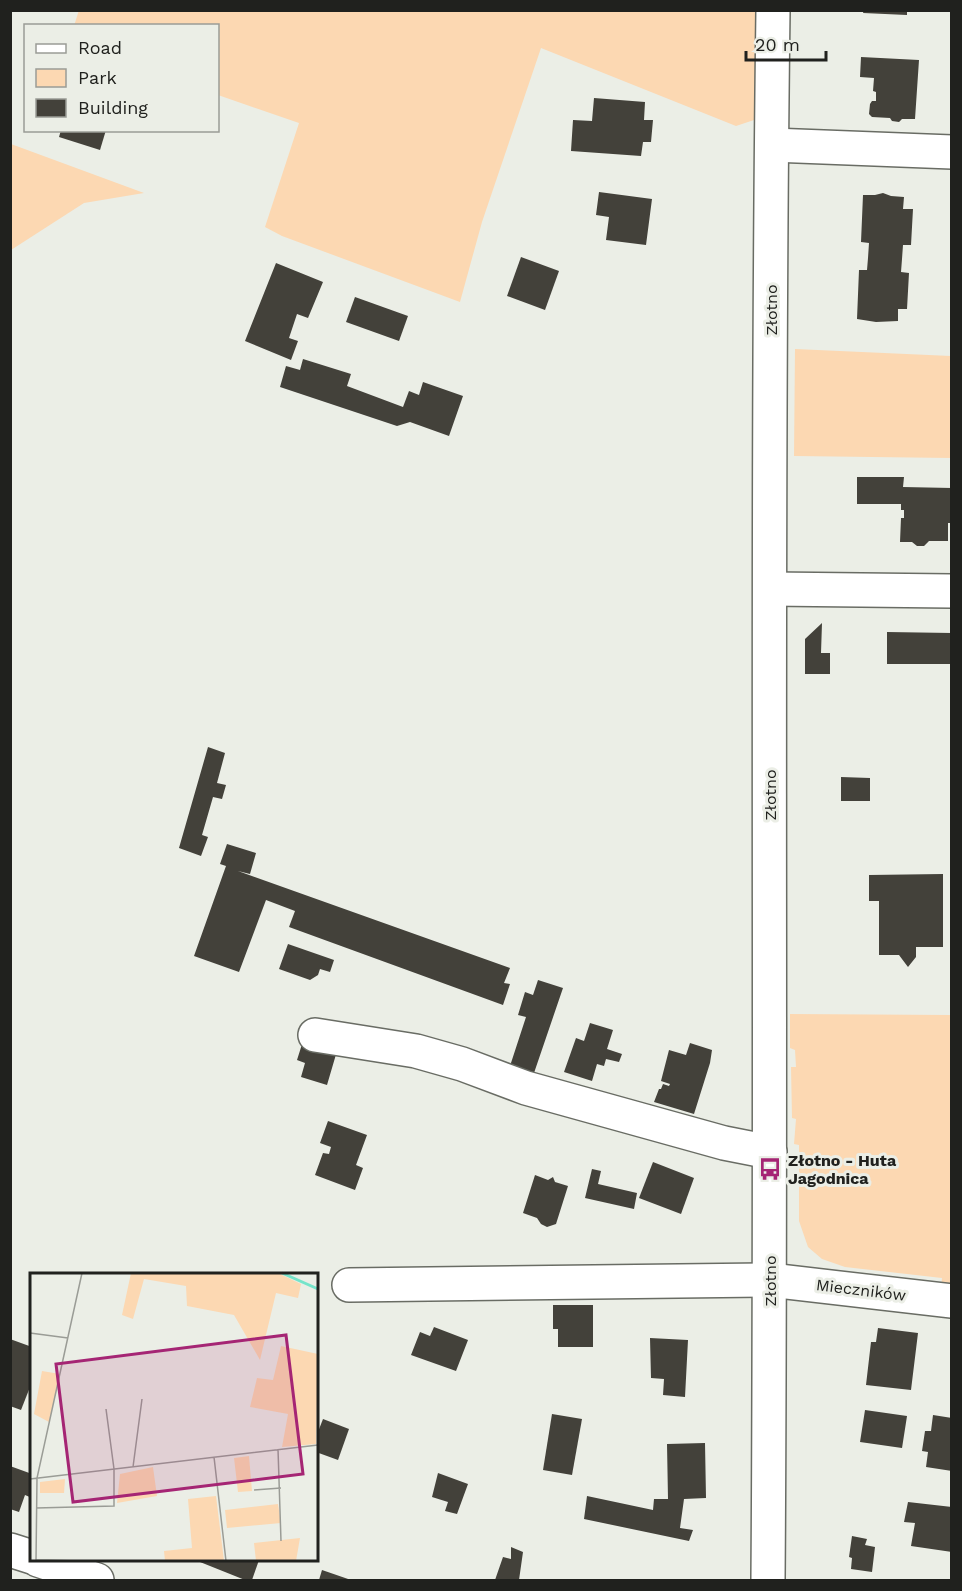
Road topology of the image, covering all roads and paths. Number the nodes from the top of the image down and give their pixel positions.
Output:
1 (773, 10) edge
2 (772, 145) junction
3 (951, 152) edge
4 (770, 589) junction
5 (951, 591) edge
6 (315, 1035) dead end
7 (770, 1152) junction
8 (770, 1280) junction
9 (350, 1285) dead end
10 (951, 1301) edge
11 (10, 1550) edge
12 (30, 1556) edge
13 (41, 1561) edge
14 (97, 1581) edge
15 (768, 1581) edge

1 - 2 street, Złotno
2 - 3 street
2 - 4 street, Złotno
4 - 5 street
4 - 7 street, Złotno
6 - 7 street
7 - 8 street, Złotno
8 - 9 street, Mieczników
8 - 10 street, Mieczników
8 - 15 street, Złotno
11 - 12 street
13 - 14 street

